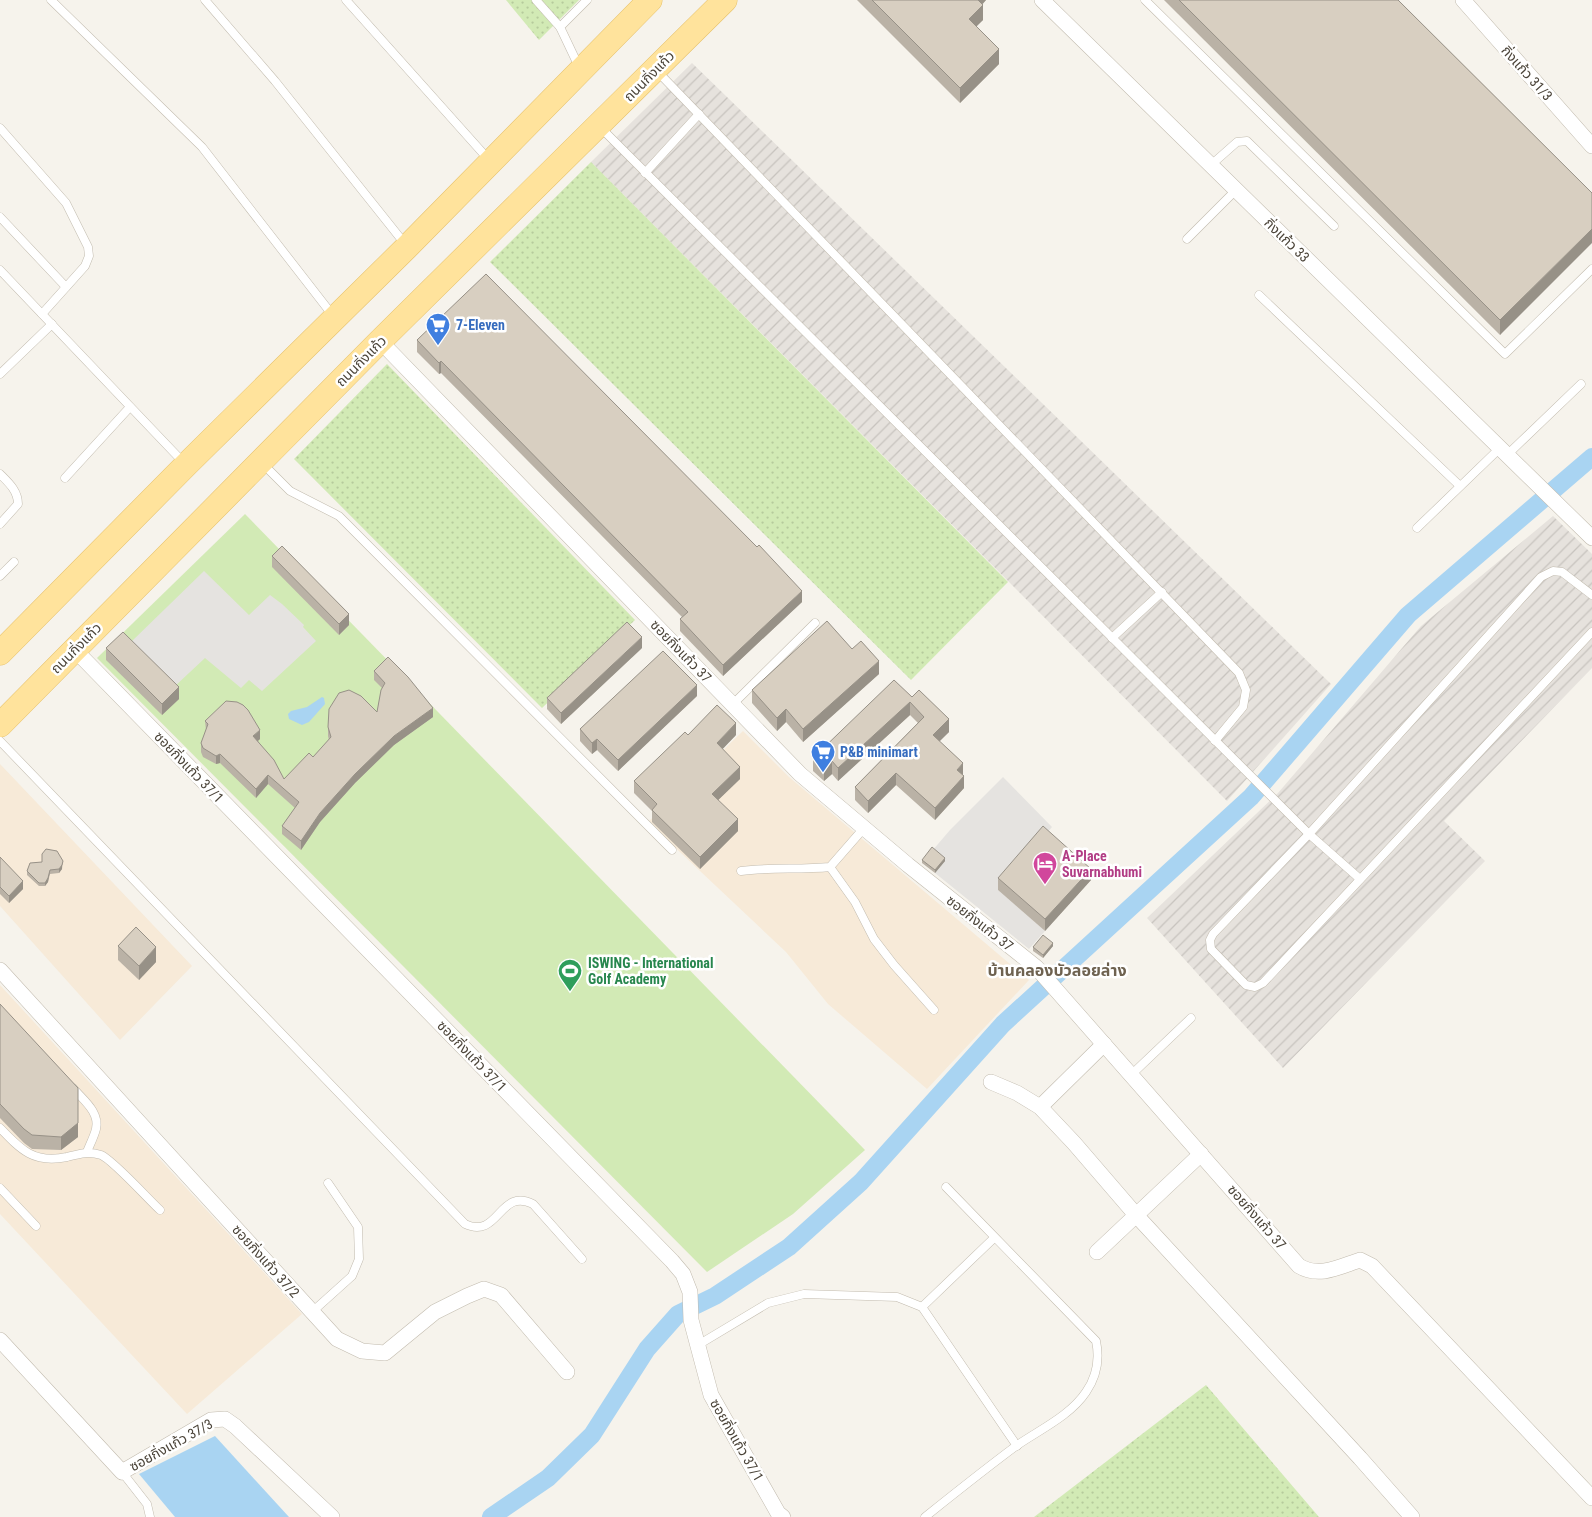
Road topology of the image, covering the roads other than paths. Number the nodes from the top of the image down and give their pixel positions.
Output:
1 (51, 0) edge
2 (205, 0) edge
3 (346, 0) edge
4 (536, 0) edge
5 (587, 0) edge
6 (650, 0) edge
7 (725, 0) edge
8 (1042, 0) edge
9 (1144, 0) edge
10 (1463, 0) edge
11 (560, 26) junction
12 (655, 69) junction
13 (580, 70) junction
14 (699, 114) junction
15 (598, 126) junction
16 (0, 128) edge
17 (1592, 146) edge
18 (490, 162) junction
19 (1210, 165) junction
20 (646, 173) junction
21 (1236, 190) junction
22 (0, 217) edge
23 (1334, 226) dead end
24 (1187, 239) dead end
25 (407, 247) junction
26 (1592, 268) edge
27 (0, 270) edge
28 (66, 287) junction
29 (1259, 295) dead end
30 (42, 314) junction
31 (334, 317) junction
32 (52, 324) junction
33 (380, 341) junction
34 (0, 374) edge
35 (1581, 384) dead end
36 (130, 407) junction
37 (1503, 452) junction
38 (260, 462) junction
39 (186, 465) junction
40 (0, 474) edge
41 (65, 478) dead end
42 (1460, 486) junction
43 (0, 524) edge
44 (1417, 528) dead end
45 (1592, 538) edge
46 (14, 562) dead end
47 (0, 576) edge
48 (1162, 592) junction
49 (1592, 595) edge
50 (815, 622) dead end
51 (1592, 632) edge
52 (1112, 638) junction
53 (74, 649) junction
54 (0, 653) edge
55 (733, 704) junction
56 (0, 725) edge
57 (0, 741) edge
58 (1215, 741) junction
59 (864, 828) junction
60 (1309, 834) junction
61 (672, 850) dead end
62 (830, 867) junction
63 (741, 871) dead end
64 (1360, 880) junction
65 (0, 970) edge
66 (934, 1010) dead end
67 (1191, 1018) dead end
68 (1104, 1044) junction
69 (1131, 1075) junction
70 (67, 1082) edge
71 (991, 1082) dead end
72 (1040, 1107) junction
73 (0, 1128) edge
74 (87, 1152) junction
75 (1201, 1154) junction
76 (328, 1183) dead end
77 (946, 1187) dead end
78 (0, 1188) edge
79 (160, 1210) dead end
80 (1136, 1215) junction
81 (36, 1226) dead end
82 (994, 1238) junction
83 (1097, 1252) dead end
84 (582, 1259) dead end
85 (922, 1307) junction
86 (312, 1312) junction
87 (0, 1340) edge
88 (698, 1345) junction
89 (567, 1372) dead end
90 (1016, 1446) junction
91 (122, 1472) junction
92 (1592, 1498) edge
93 (150, 1517) edge
94 (332, 1517) edge
95 (783, 1517) edge
96 (925, 1517) edge
97 (1412, 1517) edge

1 - 31 lane
2 - 25 lane
3 - 18 lane
4 - 11 lane
5 - 11 lane
6 - 13 main road
7 - 12 main road, ถนนกิ่งแก้ว
8 - 19 street, กิ่งแก้ว 33
9 - 26 lane
10 - 17 street, กิ่งแก้ว 31/3
11 - 13 lane
12 - 14 lane
12 - 15 main road, ถนนกิ่งแก้ว
13 - 18 main road
14 - 20 lane
14 - 48 lane
15 - 20 lane
15 - 33 main road, ถนนกิ่งแก้ว
16 - 28 lane
18 - 25 main road
19 - 21 street, กิ่งแก้ว 33
19 - 23 lane
20 - 52 lane
21 - 24 lane
21 - 37 street, กิ่งแก้ว 33
22 - 28 lane
25 - 31 main road
27 - 30 lane
28 - 30 lane
29 - 42 lane
30 - 32 lane
31 - 39 main road
32 - 34 lane
32 - 36 lane
33 - 38 main road, ถนนกิ่งแก้ว
33 - 55 street, ซอยกิ่งแก้ว 37
35 - 37 lane
36 - 39 lane
36 - 41 lane
37 - 42 lane
37 - 45 street, กิ่งแก้ว 33
38 - 53 main road, ถนนกิ่งแก้ว
38 - 61 lane
39 - 54 main road
40 - 43 lane
42 - 44 lane
46 - 47 lane
48 - 52 lane
48 - 58 lane
49 - 60 lane
50 - 55 lane
51 - 64 lane
52 - 58 lane
53 - 56 main road, ถนนกิ่งแก้ว
53 - 88 street, ซอยกิ่งแก้ว 37/1
55 - 59 street, ซอยกิ่งแก้ว 37
57 - 84 lane
58 - 60 lane
59 - 62 lane
59 - 68 street, ซอยกิ่งแก้ว 37
60 - 64 lane
60 - 64 lane
62 - 63 lane
62 - 66 lane
65 - 86 street, ซอยกิ่งแก้ว 37/2
67 - 69 lane
68 - 69 street, ซอยกิ่งแก้ว 37
68 - 72 street
69 - 75 street, ซอยกิ่งแก้ว 37
70 - 74 lane
71 - 72 street
72 - 80 street
73 - 74 lane
74 - 79 lane
75 - 80 street
75 - 92 street, ซอยกิ่งแก้ว 37
76 - 86 lane
77 - 82 lane
78 - 81 lane
80 - 83 street
80 - 97 street
82 - 85 lane
82 - 90 lane
85 - 88 lane
85 - 90 lane
86 - 89 street, ซอยกิ่งแก้ว 37/2
87 - 91 street, ซอยกิ่งแก้ว 37/3
88 - 95 street, ซอยกิ่งแก้ว 37/1
90 - 96 lane
91 - 93 lane
91 - 94 street, ซอยกิ่งแก้ว 37/3

